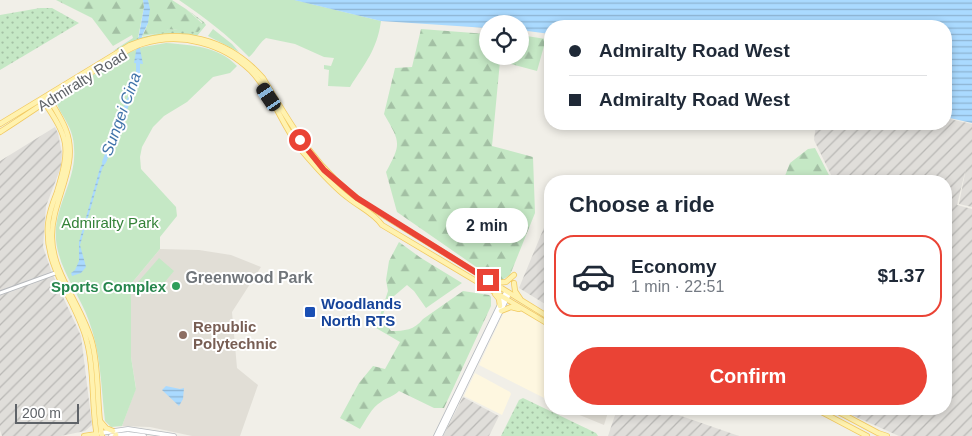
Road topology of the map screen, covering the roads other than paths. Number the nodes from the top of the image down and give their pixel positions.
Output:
1 (206, 36) dead end
2 (199, 40) junction
3 (209, 41) junction
4 (46, 99) junction
5 (272, 100) junction
6 (0, 124) edge
7 (0, 132) edge
8 (415, 234) junction
9 (431, 244) junction
10 (418, 246) junction
11 (428, 252) junction
12 (58, 273) junction
13 (514, 275) dead end
14 (492, 283) junction
15 (514, 283) dead end
16 (492, 291) junction
17 (0, 293) edge
18 (508, 293) junction
19 (505, 299) junction
20 (522, 302) junction
21 (500, 308) junction
22 (525, 311) junction
23 (544, 315) edge
24 (544, 322) edge
25 (828, 415) edge
26 (843, 415) edge
27 (97, 422) junction
28 (860, 431) junction
29 (114, 434) edge
30 (875, 434) edge
31 (99, 435) edge
32 (84, 436) edge
33 (144, 436) edge
34 (174, 436) edge
35 (438, 436) edge
36 (863, 436) edge
37 (868, 436) edge
38 (887, 436) edge

1 - 3 main road
2 - 3 main road
2 - 4 main road, Admiralty Road
2 - 5 main road
3 - 5 main road
4 - 6 main road, Admiralty Road
4 - 7 main road, Admiralty Road
4 - 12 main road
5 - 8 main road
5 - 10 main road
8 - 9 main road
8 - 10 main road
9 - 11 main road
9 - 14 main road
10 - 11 main road
11 - 16 main road
12 - 17 street
12 - 27 main road
13 - 14 main road
14 - 18 main road
15 - 20 main road
16 - 19 main road
16 - 21 main road
18 - 19 main road
18 - 20 main road
19 - 21 main road
19 - 22 main road
20 - 23 main road
21 - 22 main road
21 - 35 main road
21 - 35 main road
22 - 24 main road
25 - 28 main road
26 - 30 main road
27 - 29 main road
27 - 31 main road
27 - 32 main road
28 - 36 main road
28 - 37 main road
29 - 31 main road
29 - 33 main road
29 - 34 main road
30 - 38 main road
31 - 32 main road

